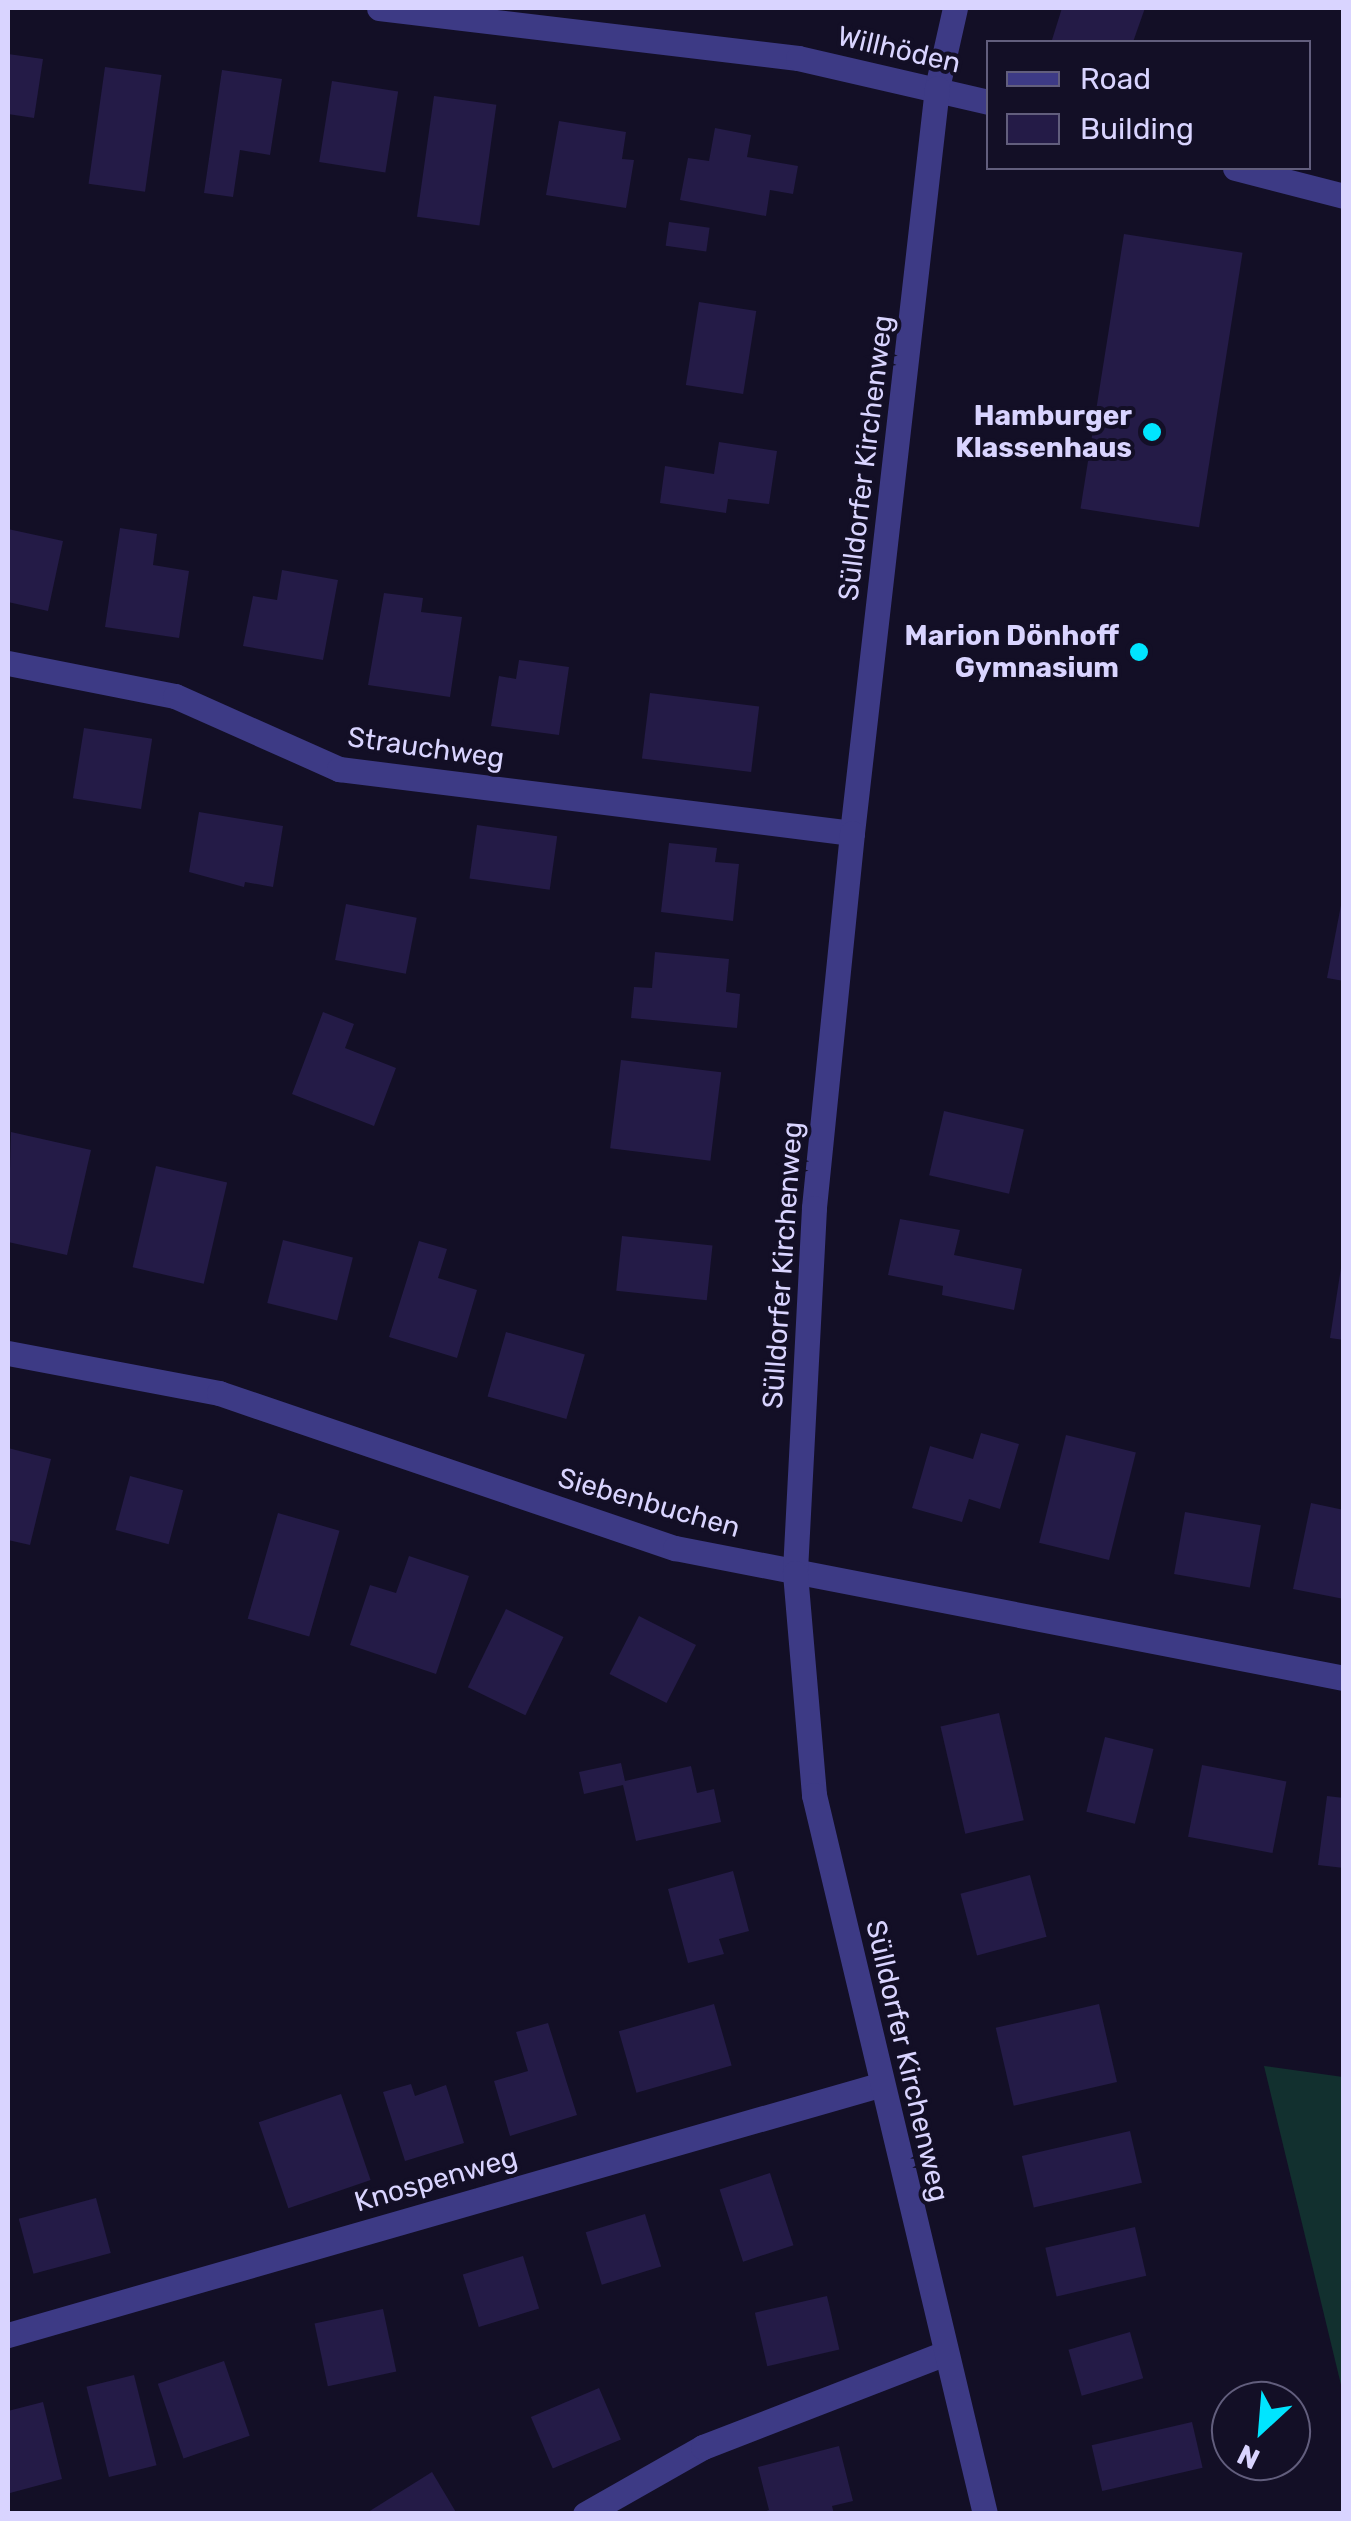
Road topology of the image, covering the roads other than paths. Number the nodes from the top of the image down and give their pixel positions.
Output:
1 (379, 8) edge
2 (955, 8) edge
3 (937, 88) junction
4 (986, 101) edge
5 (1243, 170) edge
6 (1344, 196) edge
7 (8, 663) edge
8 (852, 832) junction
9 (8, 1352) edge
10 (795, 1573) junction
11 (1344, 1678) edge
12 (882, 2084) junction
13 (8, 2335) edge
14 (945, 2353) junction
15 (585, 2514) edge
16 (985, 2514) edge

1 - 3 street, Willhöden
2 - 3 street, Sülldorfer Kirchenweg
3 - 4 street, Willhöden
3 - 8 street, Sülldorfer Kirchenweg
5 - 6 street
7 - 8 street, Strauchweg
8 - 10 street, Sülldorfer Kirchenweg
9 - 10 street, Siebenbuchen
10 - 11 street, Siebenbuchen
10 - 12 street, Sülldorfer Kirchenweg
12 - 13 street, Knospenweg
12 - 14 street, Sülldorfer Kirchenweg
14 - 15 street
14 - 16 street, Sülldorfer Kirchenweg

